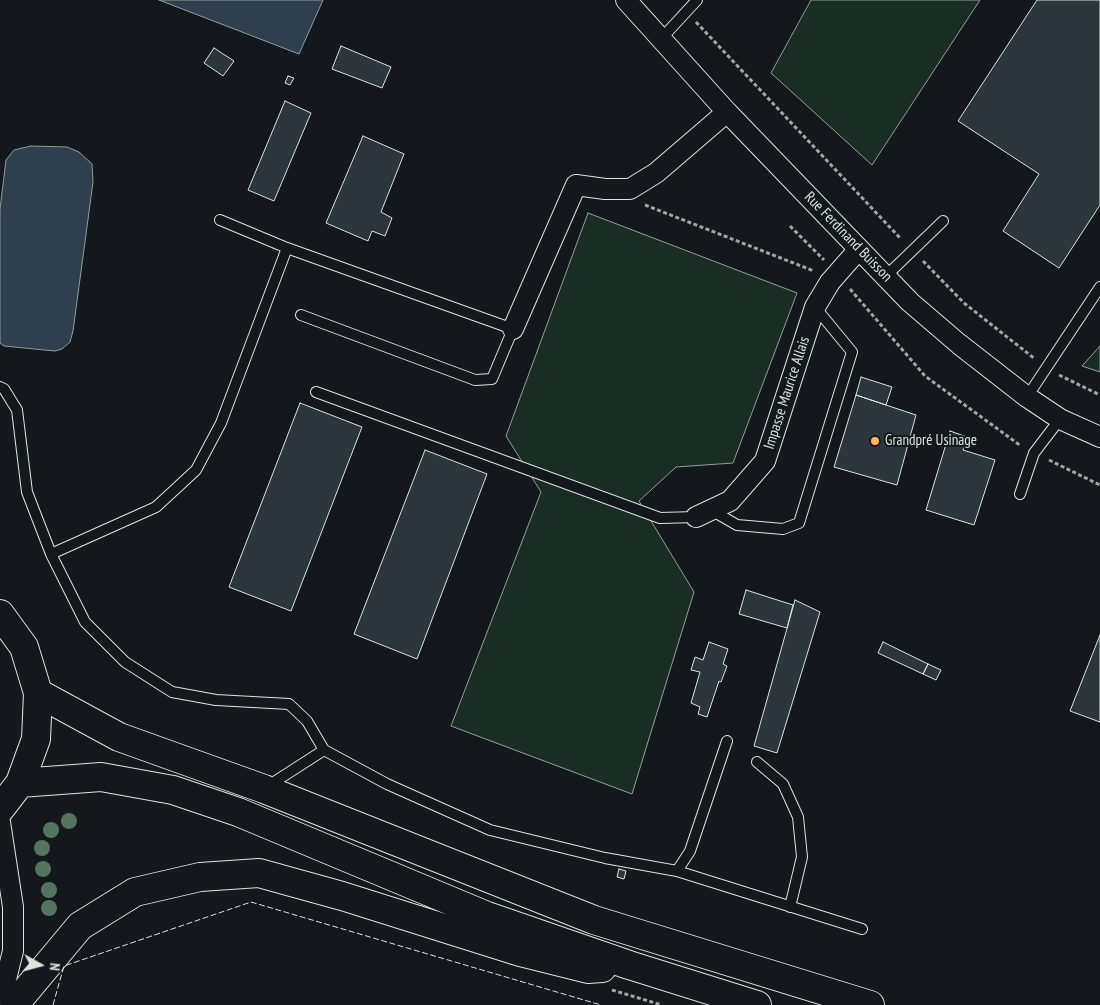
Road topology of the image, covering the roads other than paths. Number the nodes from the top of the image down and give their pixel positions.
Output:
1 (626, 0) edge
2 (697, 0) edge
3 (661, 39) junction
4 (727, 112) junction
5 (220, 220) dead end
6 (942, 221) dead end
7 (287, 248) junction
8 (859, 249) junction
9 (886, 276) junction
10 (1100, 287) edge
11 (815, 308) junction
12 (301, 315) dead end
13 (513, 329) junction
14 (0, 387) edge
15 (316, 392) dead end
16 (1027, 397) junction
17 (1060, 419) junction
18 (1100, 437) edge
19 (1020, 494) dead end
20 (703, 514) junction
21 (51, 554) junction
22 (0, 614) edge
23 (38, 693) junction
24 (727, 741) dead end
25 (324, 750) junction
26 (758, 762) dead end
27 (20, 783) junction
28 (264, 789) junction
29 (0, 809) edge
30 (0, 822) edge
31 (677, 871) junction
32 (790, 907) junction
33 (0, 926) edge
34 (862, 929) dead end
35 (12, 951) junction
36 (629, 965) junction
37 (0, 993) edge
38 (14, 1005) edge
39 (757, 1005) edge
40 (870, 1005) edge

1 - 3 street, Rue Ferdinand Buisson
2 - 3 lane
3 - 4 street, Rue Ferdinand Buisson
4 - 8 street, Rue Ferdinand Buisson
4 - 13 street
5 - 7 lane
6 - 9 lane
7 - 13 lane
7 - 21 lane
8 - 9 street, Rue Ferdinand Buisson
8 - 11 street, Impasse Maurice Allais
9 - 16 street, Rue Ferdinand Buisson
10 - 16 lane
11 - 20 street, Impasse Maurice Allais
11 - 20 lane
12 - 13 lane
14 - 21 lane
15 - 20 lane
16 - 17 street, Rue Ferdinand Buisson
17 - 18 street, Rue Ferdinand Buisson
17 - 19 lane
21 - 25 lane
22 - 23 main road
23 - 27 main road
23 - 28 main road
24 - 31 lane
25 - 28 lane
25 - 31 lane
26 - 32 lane
27 - 29 main road
27 - 36 main road
28 - 40 main road
30 - 35 street
31 - 32 lane
32 - 34 lane
33 - 35 street
35 - 37 street
36 - 38 main road
36 - 39 main road

